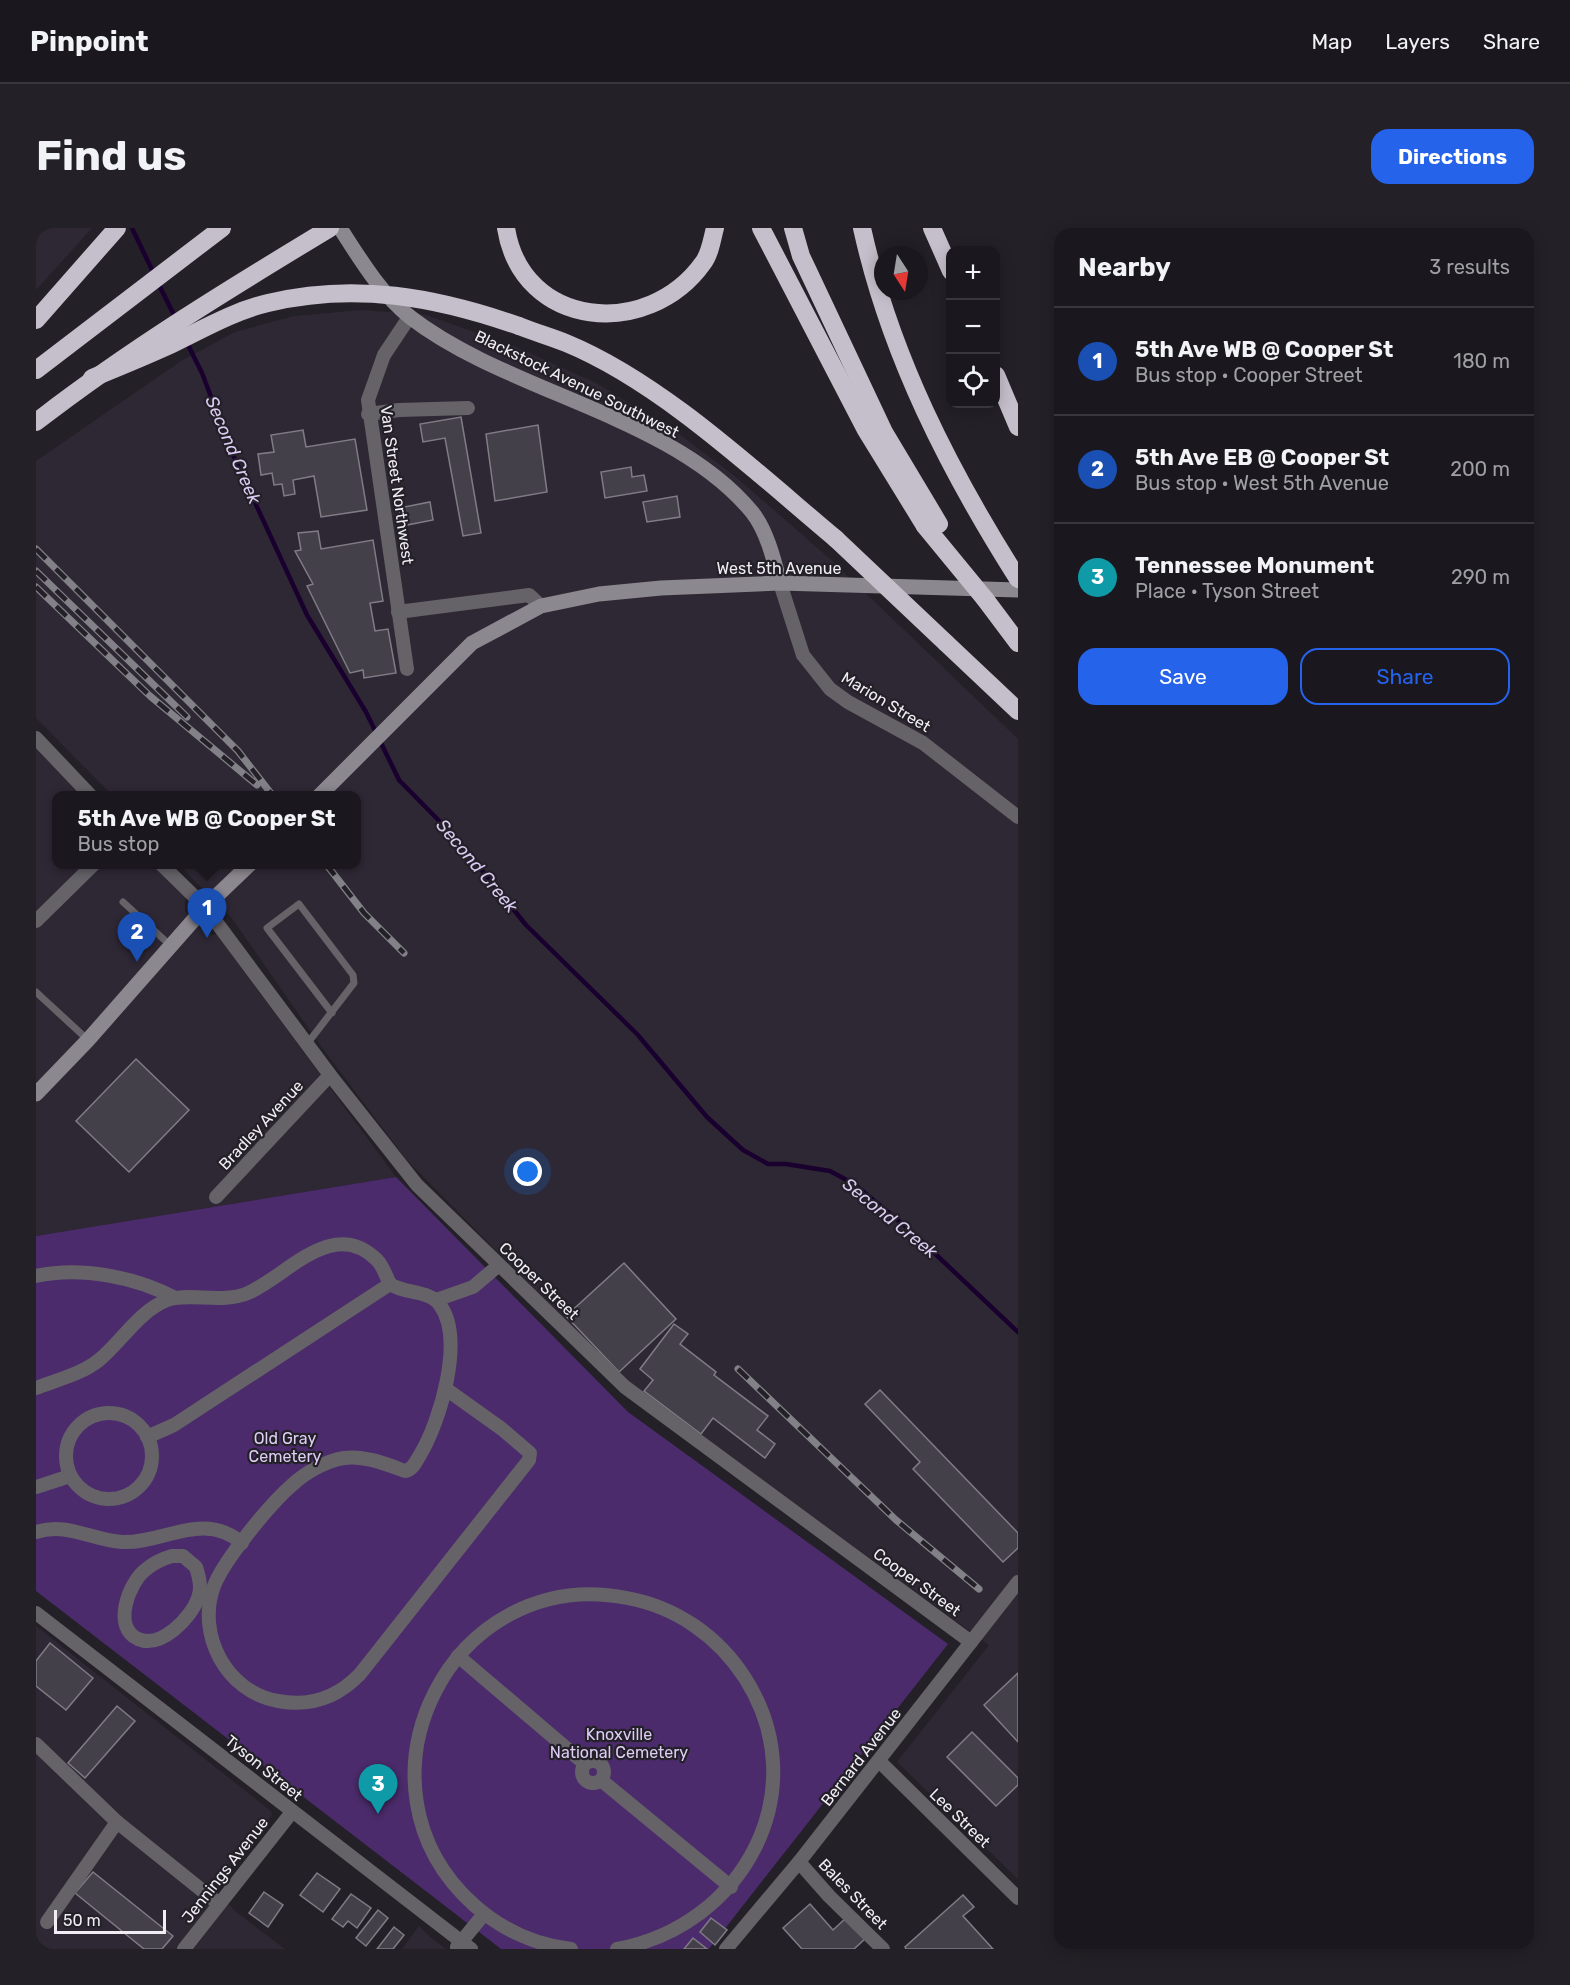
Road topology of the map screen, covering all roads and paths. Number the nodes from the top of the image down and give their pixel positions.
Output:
1 (222, 228) edge
2 (330, 228) edge
3 (340, 228) edge
4 (506, 228) edge
5 (715, 228) edge
6 (761, 228) edge
7 (793, 228) edge
8 (862, 228) edge
9 (927, 228) edge
10 (932, 228) edge
11 (113, 232) edge
12 (946, 261) edge
13 (946, 261) edge
14 (410, 316) junction
15 (36, 320) edge
16 (36, 370) edge
17 (92, 378) junction
18 (1000, 385) edge
19 (468, 408) dead end
20 (368, 414) junction
21 (36, 422) edge
22 (1018, 428) edge
23 (932, 525) junction
24 (1018, 579) edge
25 (780, 583) junction
26 (1018, 590) edge
27 (541, 606) junction
28 (398, 612) junction
29 (1018, 642) edge
30 (407, 669) dead end
31 (1018, 711) edge
32 (36, 738) edge
33 (88, 791) edge
34 (323, 791) edge
35 (1018, 817) edge
36 (89, 869) edge
37 (166, 869) edge
38 (245, 869) edge
39 (123, 902) dead end
40 (205, 907) junction
41 (36, 921) edge
42 (171, 946) junction
43 (36, 992) edge
44 (332, 1013) junction
45 (88, 1040) junction
46 (307, 1044) junction
47 (330, 1075) junction
48 (36, 1094) edge
49 (216, 1197) dead end
50 (499, 1265) junction
51 (36, 1276) edge
52 (390, 1284) junction
53 (175, 1298) junction
54 (436, 1300) junction
55 (36, 1388) edge
56 (446, 1389) junction
57 (147, 1437) junction
58 (70, 1476) junction
59 (36, 1487) edge
60 (36, 1533) edge
61 (242, 1543) junction
62 (1018, 1582) edge
63 (205, 1598) junction
64 (36, 1612) edge
65 (971, 1642) junction
66 (458, 1656) junction
67 (36, 1744) edge
68 (879, 1761) junction
69 (292, 1812) junction
70 (117, 1822) junction
71 (799, 1862) junction
72 (730, 1887) junction
73 (1018, 1898) edge
74 (219, 1904) junction
75 (484, 1914) junction
76 (47, 1922) dead end
77 (463, 1947) edge
78 (184, 1949) edge
79 (571, 1949) edge
80 (617, 1949) edge
81 (726, 1949) edge
82 (883, 1949) edge

1 - 16 highway
2 - 17 highway, bridge
3 - 14 street, Blackstock Avenue Southwest
4 - 5 highway
6 - 23 highway
7 - 23 highway
8 - 24 highway
9 - 12 highway
10 - 13 highway
11 - 15 highway
14 - 20 street, Van Street Northwest
14 - 25 street, Blackstock Avenue Southwest
17 - 21 highway
17 - 31 highway, bridge
18 - 22 highway
19 - 20 street
20 - 28 street, Van Street Northwest
23 - 29 highway, bridge
25 - 26 street, West 5th Avenue
25 - 27 street, West 5th Avenue
25 - 35 street, Marion Street
27 - 28 street
27 - 34 street, West 5th Avenue
28 - 30 street, Van Street Northwest
32 - 33 street
36 - 41 street
37 - 40 street, Cooper Street
38 - 40 street
39 - 42 lane
40 - 42 street
40 - 46 street, Cooper Street
42 - 45 street
43 - 45 lane
44 - 44 lane
44 - 46 lane
45 - 48 street
46 - 47 street, Cooper Street
47 - 49 street, Bradley Avenue
47 - 50 street, Cooper Street
50 - 54 street
50 - 65 street, Cooper Street
51 - 53 street
52 - 53 street
52 - 54 street
52 - 57 street
53 - 55 street
54 - 56 street
56 - 61 street
56 - 63 street
57 - 58 street
57 - 58 street
58 - 59 street
60 - 61 street
61 - 63 street
62 - 65 street, Bernard Avenue
63 - 63 street
64 - 69 street, Tyson Street
65 - 68 street, Bernard Avenue
66 - 72 street
66 - 72 street
66 - 75 street
67 - 70 street
68 - 71 street, Bernard Avenue
68 - 73 street, Lee Street
69 - 74 street, Jennings Avenue
69 - 77 street, Tyson Street
70 - 74 street
70 - 76 street
71 - 81 street, Bernard Avenue
71 - 82 street, Bales Street
72 - 80 street
74 - 78 street, Jennings Avenue
75 - 77 street
75 - 79 street

